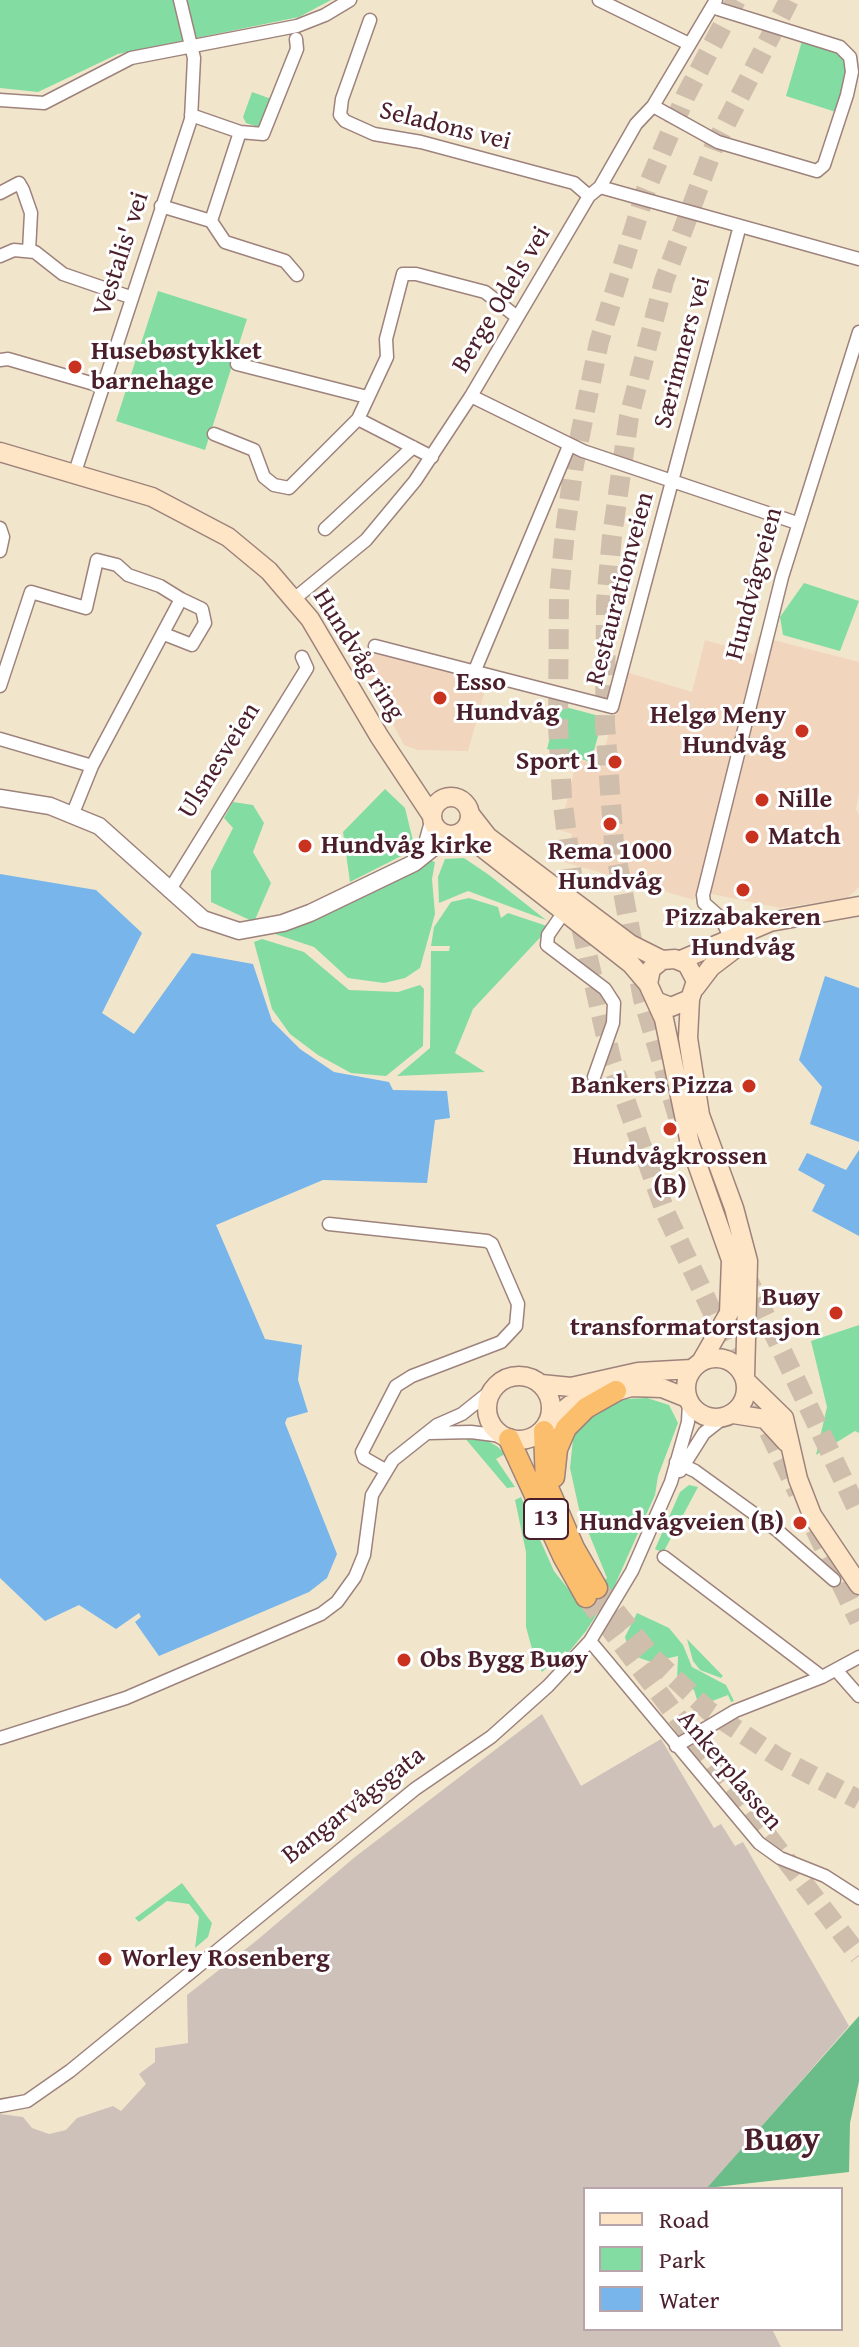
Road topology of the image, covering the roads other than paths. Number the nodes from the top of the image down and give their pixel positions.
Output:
1 (180, 0) edge
2 (350, 0) edge
3 (599, 0) edge
4 (714, 3) edge
5 (365, 23) dead end
6 (296, 39) dead end
7 (687, 43) junction
8 (191, 48) junction
9 (0, 100) edge
10 (653, 106) junction
11 (191, 115) junction
12 (240, 132) junction
13 (600, 187) junction
14 (0, 193) edge
15 (589, 196) junction
16 (161, 206) junction
17 (211, 221) junction
18 (738, 233) dead end
19 (29, 251) junction
20 (0, 256) edge
21 (859, 259) edge
22 (297, 275) dead end
23 (130, 297) junction
24 (517, 317) junction
25 (859, 332) edge
26 (0, 360) edge
27 (237, 364) dead end
28 (855, 369) edge
29 (101, 386) junction
30 (471, 396) junction
31 (367, 397) junction
32 (358, 419) junction
33 (214, 434) dead end
34 (569, 446) junction
35 (413, 447) junction
36 (0, 452) edge
37 (432, 457) junction
38 (75, 472) junction
39 (671, 483) junction
40 (797, 523) junction
41 (0, 528) edge
42 (325, 529) dead end
43 (0, 551) edge
44 (181, 599) junction
45 (294, 599) junction
46 (164, 634) junction
47 (375, 646) dead end
48 (302, 657) dead end
49 (475, 670) junction
50 (0, 686) edge
51 (0, 739) edge
52 (92, 766) junction
53 (407, 776) junction
54 (0, 798) edge
55 (445, 798) junction
56 (73, 813) junction
57 (470, 814) junction
58 (432, 819) junction
59 (452, 835) junction
60 (414, 863) junction
61 (169, 891) junction
62 (859, 906) edge
63 (564, 912) junction
64 (859, 919) edge
65 (731, 939) junction
66 (672, 960) junction
67 (648, 984) junction
68 (693, 993) junction
69 (658, 1002) junction
70 (594, 1077) dead end
71 (329, 1224) dead end
72 (696, 1366) junction
73 (745, 1379) junction
74 (541, 1384) junction
75 (492, 1390) junction
76 (616, 1391) junction
77 (688, 1400) junction
78 (728, 1416) junction
79 (546, 1427) junction
80 (429, 1433) junction
81 (506, 1438) junction
82 (789, 1445) junction
83 (680, 1464) junction
84 (385, 1470) junction
85 (556, 1508) junction
86 (664, 1557) dead end
87 (834, 1580) dead end
88 (859, 1585) edge
89 (590, 1641) junction
90 (859, 1657) edge
91 (837, 1671) junction
92 (822, 1677) junction
93 (859, 1696) edge
94 (0, 1738) edge
95 (676, 1746) junction
96 (859, 1898) edge
97 (0, 2106) edge

1 - 8 street, Vestalis' vei
2 - 8 street
3 - 7 street
4 - 7 street, Berge Odels vei
4 - 10 street
5 - 15 street, Seladons vei
6 - 12 street
7 - 10 street, Berge Odels vei
8 - 9 street
8 - 11 street, Vestalis' vei
10 - 13 street, Berge Odels vei
11 - 12 street
11 - 16 street, Vestalis' vei
12 - 17 street
13 - 15 street, Berge Odels vei
13 - 21 street
14 - 19 street
15 - 24 street, Berge Odels vei
16 - 17 street
16 - 23 street, Vestalis' vei
17 - 22 street
18 - 39 street, Særimners vei
19 - 20 street
19 - 23 street
23 - 29 street, Vestalis' vei
24 - 30 street, Berge Odels vei
24 - 31 street
25 - 28 street, Hundvågveien
26 - 29 street
27 - 31 street
28 - 40 street, Hundvågveien
29 - 38 street, Vestalis' vei
30 - 34 street
30 - 37 street, Berge Odels vei
31 - 32 street
32 - 33 street
32 - 35 street
34 - 39 street
34 - 49 street
35 - 37 street
35 - 42 street
36 - 38 main road, Hundvåg ring
37 - 45 street, Berge Odels vei
38 - 45 main road, Hundvåg ring
39 - 40 street
39 - 49 street, Restaurationveien
40 - 65 street, Hundvågveien
41 - 43 street
44 - 46 street
44 - 46 street
44 - 50 street
45 - 53 main road, Hundvåg ring
46 - 52 street
47 - 49 street, Restaurationveien
48 - 61 street, Ulsnesveien
51 - 52 street
52 - 56 street
53 - 55 main road, Hundvåg ring
53 - 58 main road, Hundvåg ring
54 - 56 street
55 - 57 main road
55 - 58 main road
56 - 61 street
57 - 59 main road
57 - 66 main road
58 - 59 main road
58 - 60 street
59 - 60 street
59 - 63 main road
60 - 61 street
62 - 65 main road
63 - 67 main road
63 - 70 street
64 - 68 main road
65 - 66 main road
66 - 67 main road
66 - 68 main road
67 - 69 main road
68 - 69 main road
68 - 73 main road
69 - 72 main road
71 - 84 street
72 - 73 main road
72 - 74 main road
72 - 77 main road
73 - 78 main road
73 - 82 main road
74 - 75 main road
74 - 79 main road
75 - 80 street
75 - 81 main road
76 - 77 main road
76 - 79 main road
76 - 85 highway, 13
77 - 78 main road
77 - 83 street, Bangarvågsgata
78 - 82 main road
78 - 83 street, Bangarvågsgata
79 - 81 main road
79 - 85 highway, 13
80 - 81 street
80 - 84 street
81 - 85 highway, 13
82 - 88 main road
83 - 87 street
83 - 89 street, Bangarvågsgata
84 - 94 street
86 - 92 street
89 - 95 street, Ankerplassen
89 - 97 street, Bangarvågsgata
90 - 91 street
91 - 92 street
91 - 93 street
92 - 95 street
95 - 96 street, Ankerplassen

